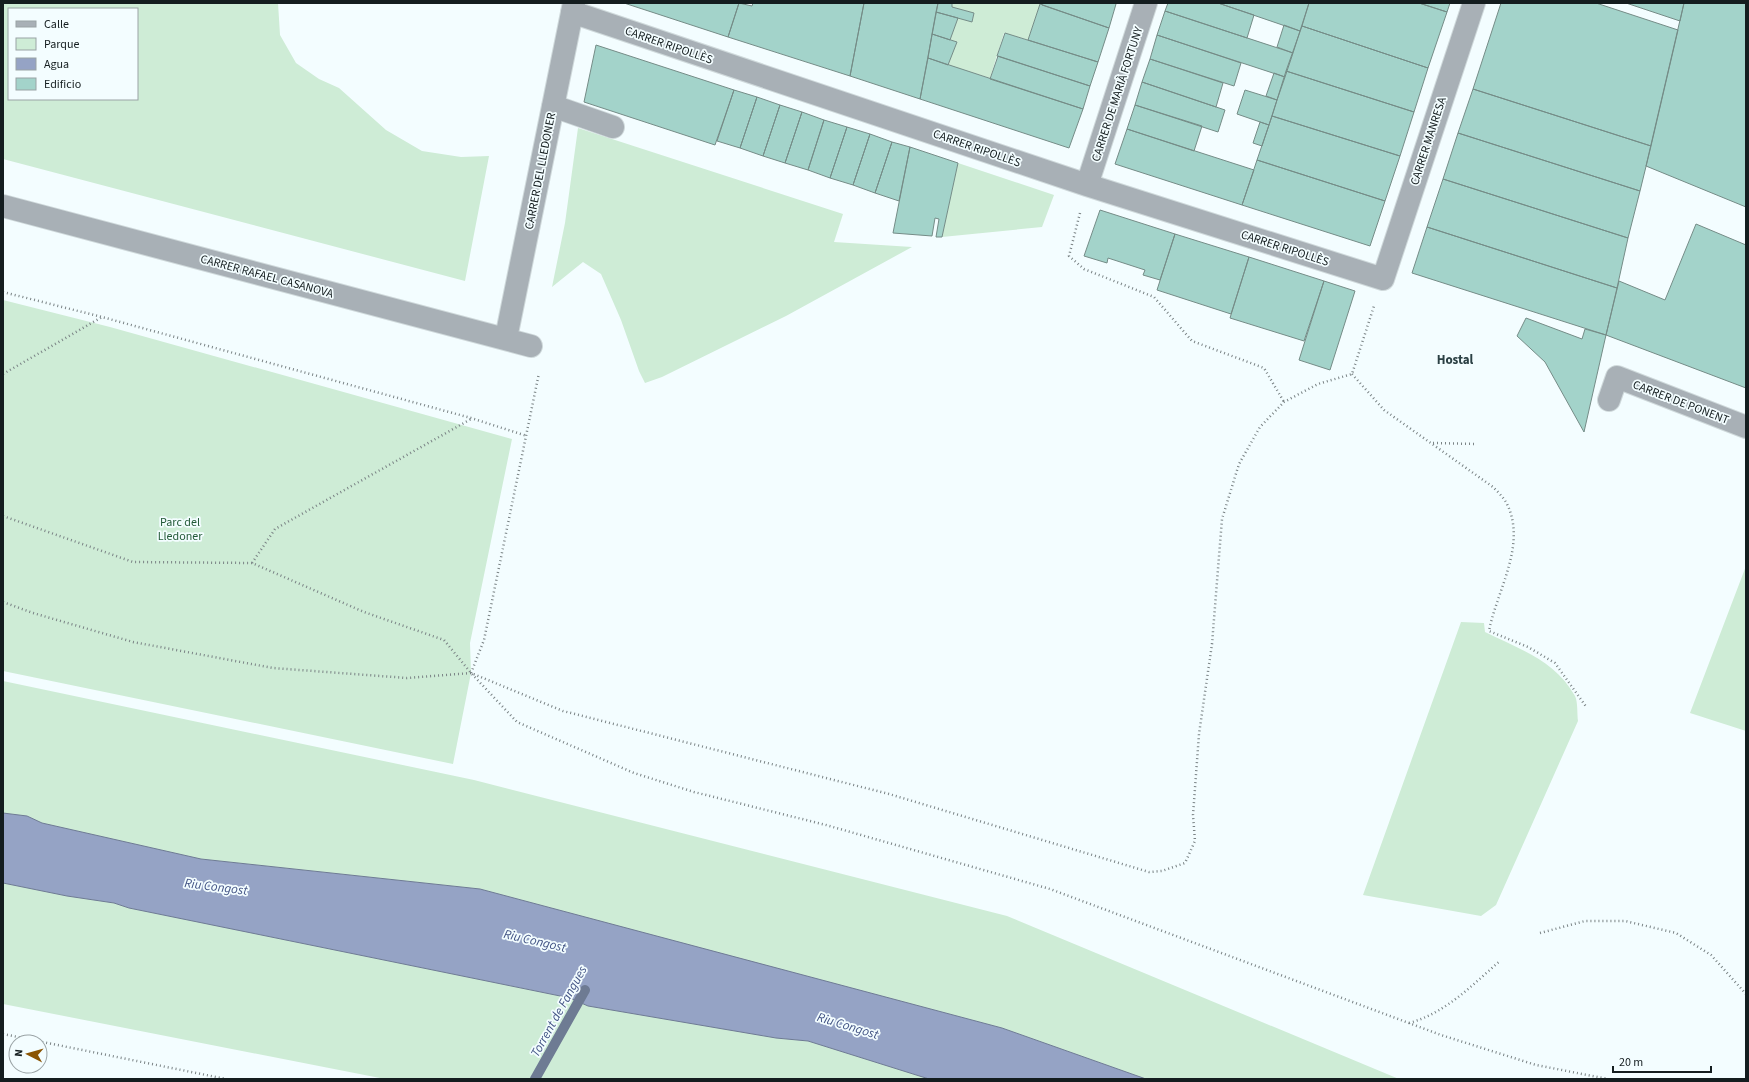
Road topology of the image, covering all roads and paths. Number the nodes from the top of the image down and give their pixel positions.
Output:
1 (1146, 3) edge
2 (1474, 3) edge
3 (573, 8) edge
4 (553, 106) junction
5 (613, 127) dead end
6 (1087, 185) junction
7 (3, 206) edge
8 (1383, 279) junction
9 (3, 292) edge
10 (102, 317) junction
11 (506, 338) junction
12 (531, 346) joint
13 (3, 374) edge
14 (1352, 374) junction
15 (1609, 400) dead end
16 (1284, 402) junction
17 (472, 418) junction
18 (1746, 427) edge
19 (527, 436) junction
20 (1433, 443) junction
21 (1476, 444) dead end
22 (3, 516) edge
23 (252, 563) junction
24 (3, 602) edge
25 (471, 673) junction
26 (1587, 708) dead end
27 (1540, 933) dead end
28 (1500, 961) dead end
29 (1746, 994) edge
30 (1408, 1023) junction
31 (3, 1034) edge
32 (226, 1079) edge
33 (1608, 1079) edge

1 - 6 street, CARRER DE MARIÀ FORTUNY
2 - 8 street, CARRER MANRESA
3 - 4 street, CARRER DEL LLEDONER
3 - 6 street, CARRER RIPOLLÈS
4 - 5 street
4 - 11 street, CARRER DEL LLEDONER
6 - 8 street, CARRER RIPOLLÈS
6 - 16 path
7 - 11 street, CARRER RAFAEL CASANOVA
8 - 14 path
9 - 10 path
10 - 13 path
10 - 17 path
11 - 12 street, CARRER RAFAEL CASANOVA
12 - 19 path
14 - 16 path
14 - 20 path
15 - 18 street, CARRER DE PONENT
16 - 25 path
17 - 19 path
17 - 23 path
19 - 25 path
20 - 21 path
20 - 26 path
22 - 23 path
23 - 25 path
24 - 25 path
25 - 30 path
27 - 29 path
28 - 30 path
30 - 33 path
31 - 32 path

